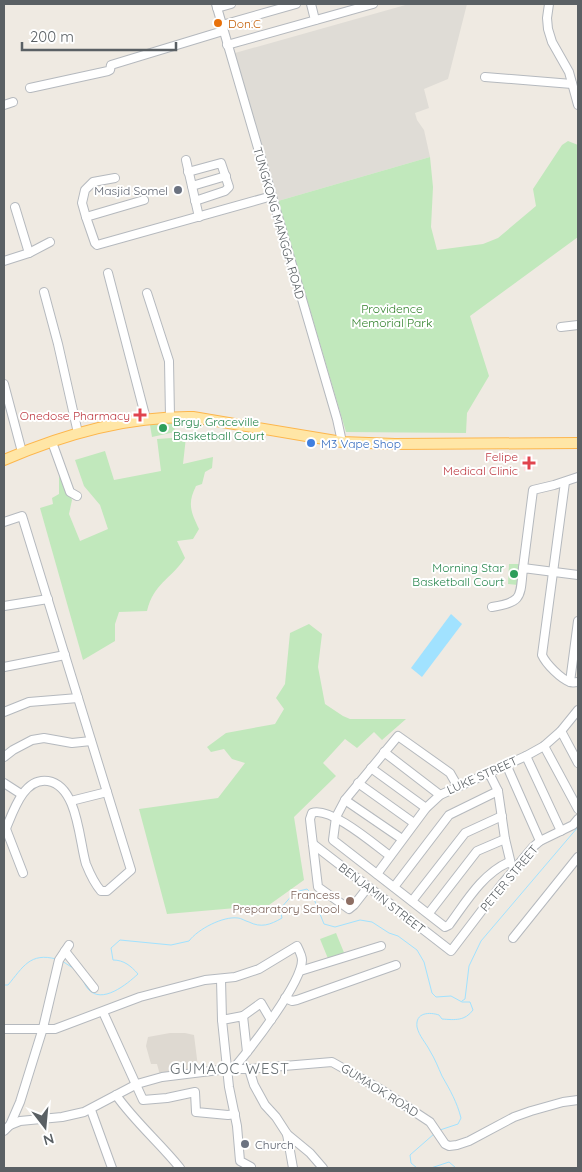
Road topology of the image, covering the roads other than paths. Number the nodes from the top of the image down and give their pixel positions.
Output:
1 (232, 4) edge
2 (296, 4) edge
3 (311, 4) edge
4 (373, 4) edge
5 (550, 4) edge
6 (217, 6) edge
7 (315, 20) junction
8 (222, 28) junction
9 (227, 45) junction
10 (485, 77) dead end
11 (572, 84) junction
12 (30, 88) dead end
13 (13, 102) dead end
14 (4, 105) edge
15 (578, 105) edge
16 (186, 160) dead end
17 (188, 172) junction
18 (226, 176) junction
19 (115, 178) dead end
20 (192, 186) junction
21 (272, 196) junction
22 (144, 200) dead end
23 (195, 201) junction
24 (15, 207) dead end
25 (199, 217) junction
26 (86, 218) junction
27 (50, 242) dead end
28 (29, 253) junction
29 (4, 261) edge
30 (108, 273) dead end
31 (44, 292) dead end
32 (147, 293) dead end
33 (578, 326) edge
34 (561, 328) dead end
35 (4, 384) edge
36 (170, 417) junction
37 (146, 419) junction
38 (78, 433) junction
39 (52, 442) junction
40 (342, 442) junction
41 (578, 443) edge
42 (22, 452) junction
43 (4, 460) edge
44 (578, 477) edge
45 (566, 482) junction
46 (77, 496) dead end
47 (4, 522) edge
48 (523, 568) junction
49 (554, 572) junction
50 (578, 575) edge
51 (48, 599) junction
52 (4, 606) edge
53 (492, 607) dead end
54 (578, 621) edge
55 (65, 655) junction
56 (4, 667) edge
57 (570, 682) junction
58 (578, 682) edge
59 (78, 698) junction
60 (4, 712) edge
61 (578, 712) edge
62 (561, 731) junction
63 (91, 741) junction
64 (544, 746) junction
65 (384, 752) junction
66 (526, 756) junction
67 (4, 757) edge
68 (578, 763) edge
69 (506, 764) junction
70 (371, 768) junction
71 (489, 773) junction
72 (4, 783) edge
73 (358, 783) junction
74 (458, 787) junction
75 (498, 791) junction
76 (107, 792) junction
77 (21, 794) junction
78 (440, 795) junction
79 (345, 800) junction
80 (71, 802) junction
81 (426, 808) junction
82 (578, 809) edge
83 (502, 816) junction
84 (336, 817) junction
85 (578, 818) edge
86 (414, 823) junction
87 (5, 831) edge
88 (561, 831) junction
89 (402, 839) junction
90 (505, 839) junction
91 (540, 841) junction
92 (313, 844) junction
93 (390, 856) junction
94 (578, 857) edge
95 (509, 862) junction
96 (514, 869) junction
97 (23, 873) dead end
98 (377, 874) junction
99 (368, 887) junction
100 (394, 887) junction
101 (412, 901) junction
102 (429, 913) junction
103 (513, 938) dead end
104 (381, 946) dead end
105 (451, 951) joint
106 (396, 965) dead end
107 (300, 971) junction
108 (220, 979) junction
109 (94, 988) dead end
110 (285, 998) junction
111 (103, 1012) junction
112 (243, 1016) junction
113 (222, 1020) junction
114 (271, 1020) junction
115 (43, 1028) junction
116 (4, 1029) edge
117 (247, 1052) junction
118 (230, 1068) junction
119 (249, 1069) junction
120 (137, 1084) junction
121 (116, 1095) junction
122 (578, 1100) edge
123 (91, 1110) junction
124 (235, 1114) junction
125 (10, 1125) junction
126 (4, 1131) edge
127 (287, 1134) junction
128 (251, 1167) edge
129 (112, 1168) edge
130 (180, 1168) edge
131 (293, 1168) edge
132 (323, 1168) edge

1 - 6 street
2 - 8 street
3 - 7 street
4 - 7 street
5 - 11 street
6 - 8 street, TUNGKONG MANGGA ROAD
7 - 9 street
8 - 9 street, TUNGKONG MANGGA ROAD
8 - 12 street
9 - 21 street, TUNGKONG MANGGA ROAD
10 - 11 street
11 - 15 street
13 - 14 street
16 - 17 street
17 - 18 street
17 - 20 street
18 - 20 street
18 - 23 street
19 - 26 street
20 - 23 street
21 - 25 street
21 - 40 street, TUNGKONG MANGGA ROAD
22 - 26 street
23 - 25 street
24 - 28 street
25 - 26 street
27 - 28 street
28 - 29 street
30 - 37 street
31 - 38 street
32 - 36 street
33 - 34 street
35 - 42 street
36 - 37 main road
36 - 40 main road
37 - 38 main road
38 - 39 main road
39 - 42 main road
39 - 46 street
40 - 41 main road
42 - 43 main road
44 - 45 street
45 - 48 street
45 - 49 street
47 - 51 street
48 - 49 street
48 - 53 street
49 - 50 street
49 - 57 street
51 - 52 street
51 - 55 street
54 - 57 street
55 - 56 street
55 - 59 street
57 - 58 street
59 - 60 street
59 - 63 street
61 - 62 street, LUKE STREET
62 - 64 street, LUKE STREET
62 - 68 street
63 - 67 street
63 - 76 street
64 - 66 street, LUKE STREET
64 - 82 street
65 - 70 street
65 - 74 street
65 - 78 street
66 - 69 street, LUKE STREET
66 - 88 street
69 - 71 street, LUKE STREET
69 - 91 street
70 - 73 street
70 - 81 street
71 - 74 street, LUKE STREET
71 - 75 street
72 - 77 street
73 - 79 street
73 - 86 street
74 - 78 street, LUKE STREET
75 - 83 street
75 - 100 street
76 - 80 street
76 - 80 street
77 - 80 street
77 - 87 street
78 - 81 street, LUKE STREET
79 - 84 street
79 - 89 street
81 - 86 street, LUKE STREET
83 - 90 street
83 - 101 street
84 - 92 street
84 - 93 street
84 - 98 street
85 - 88 street, PETER STREET
86 - 89 street, LUKE STREET
87 - 97 street
88 - 91 street, PETER STREET
89 - 93 street, LUKE STREET
90 - 95 street
90 - 102 street
91 - 96 street, PETER STREET
92 - 99 street, BENJAMIN STREET
92 - 99 street
93 - 98 street, LUKE STREET
94 - 103 street
95 - 96 street
95 - 102 street
96 - 105 street, PETER STREET
98 - 100 street
99 - 105 street, BENJAMIN STREET
100 - 101 street
101 - 102 street
104 - 107 street
106 - 110 street
107 - 108 street
107 - 110 street
108 - 111 street
108 - 113 street
109 - 115 street
110 - 114 street
111 - 115 street
111 - 120 street
112 - 113 street
112 - 114 street
112 - 117 street
113 - 118 street
114 - 117 street
115 - 116 street
115 - 125 street
117 - 118 street
118 - 119 street, GUMAOK ROAD
118 - 120 street, GUMAOK ROAD
118 - 124 street
119 - 122 street, GUMAOK ROAD
119 - 127 street
120 - 121 street, GUMAOK ROAD
120 - 124 street
121 - 123 street, GUMAOK ROAD
121 - 130 street
123 - 125 street, GUMAOK ROAD
123 - 129 street
124 - 128 street
125 - 126 street
127 - 131 street
127 - 132 street

